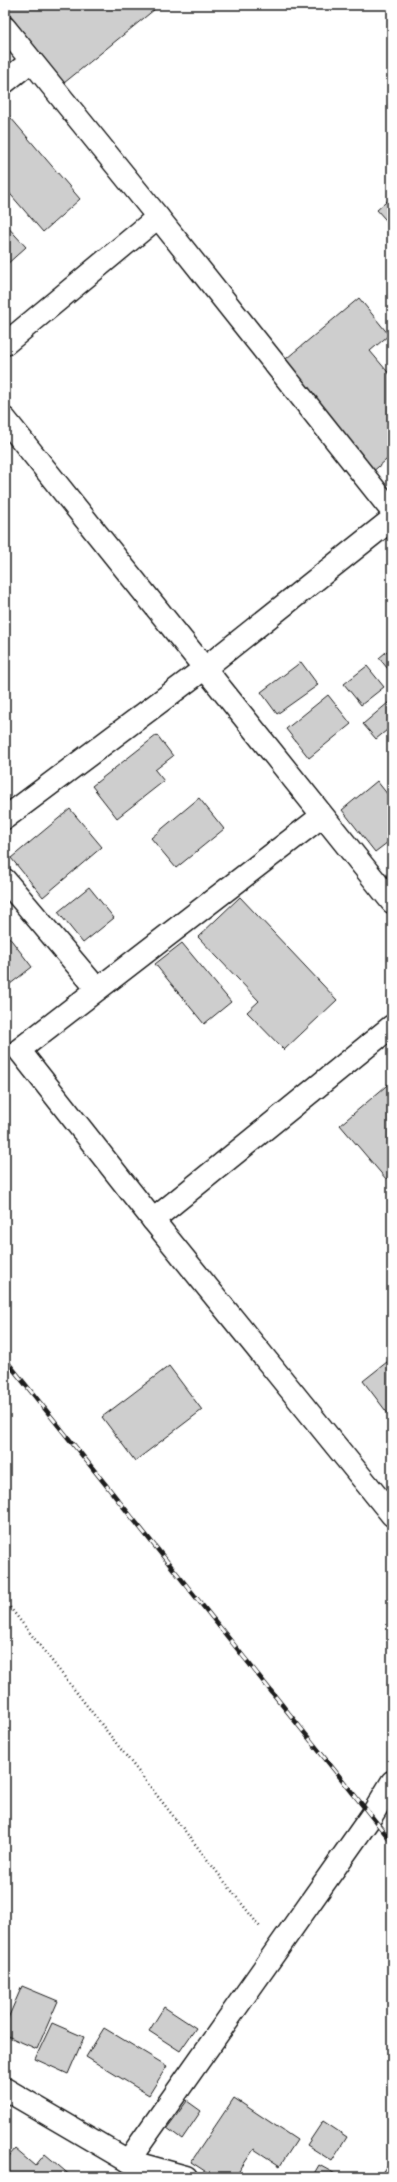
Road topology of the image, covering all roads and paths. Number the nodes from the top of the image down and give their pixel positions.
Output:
1 (5, 28) edge
2 (31, 61) junction
3 (5, 82) edge
4 (158, 216) junction
5 (5, 344) edge
6 (5, 419) edge
7 (392, 511) edge
8 (392, 519) edge
9 (205, 668) junction
10 (322, 816) junction
11 (5, 818) edge
12 (5, 880) edge
13 (392, 902) edge
14 (97, 989) junction
15 (392, 1026) edge
16 (153, 1220) junction
17 (392, 1515) edge
18 (5, 1602) edge
19 (392, 1782) edge
20 (278, 1949) junction
21 (5, 2089) edge
22 (128, 2160) junction
23 (186, 2177) edge

1 - 2 street
2 - 3 street
2 - 4 street
4 - 5 street
4 - 7 street
6 - 9 street
8 - 9 street
9 - 10 street
9 - 11 street
10 - 13 street
10 - 14 street
12 - 14 street
14 - 16 street
15 - 16 street
16 - 17 street
18 - 20 path
19 - 20 street
20 - 22 street
21 - 22 street
22 - 23 street

